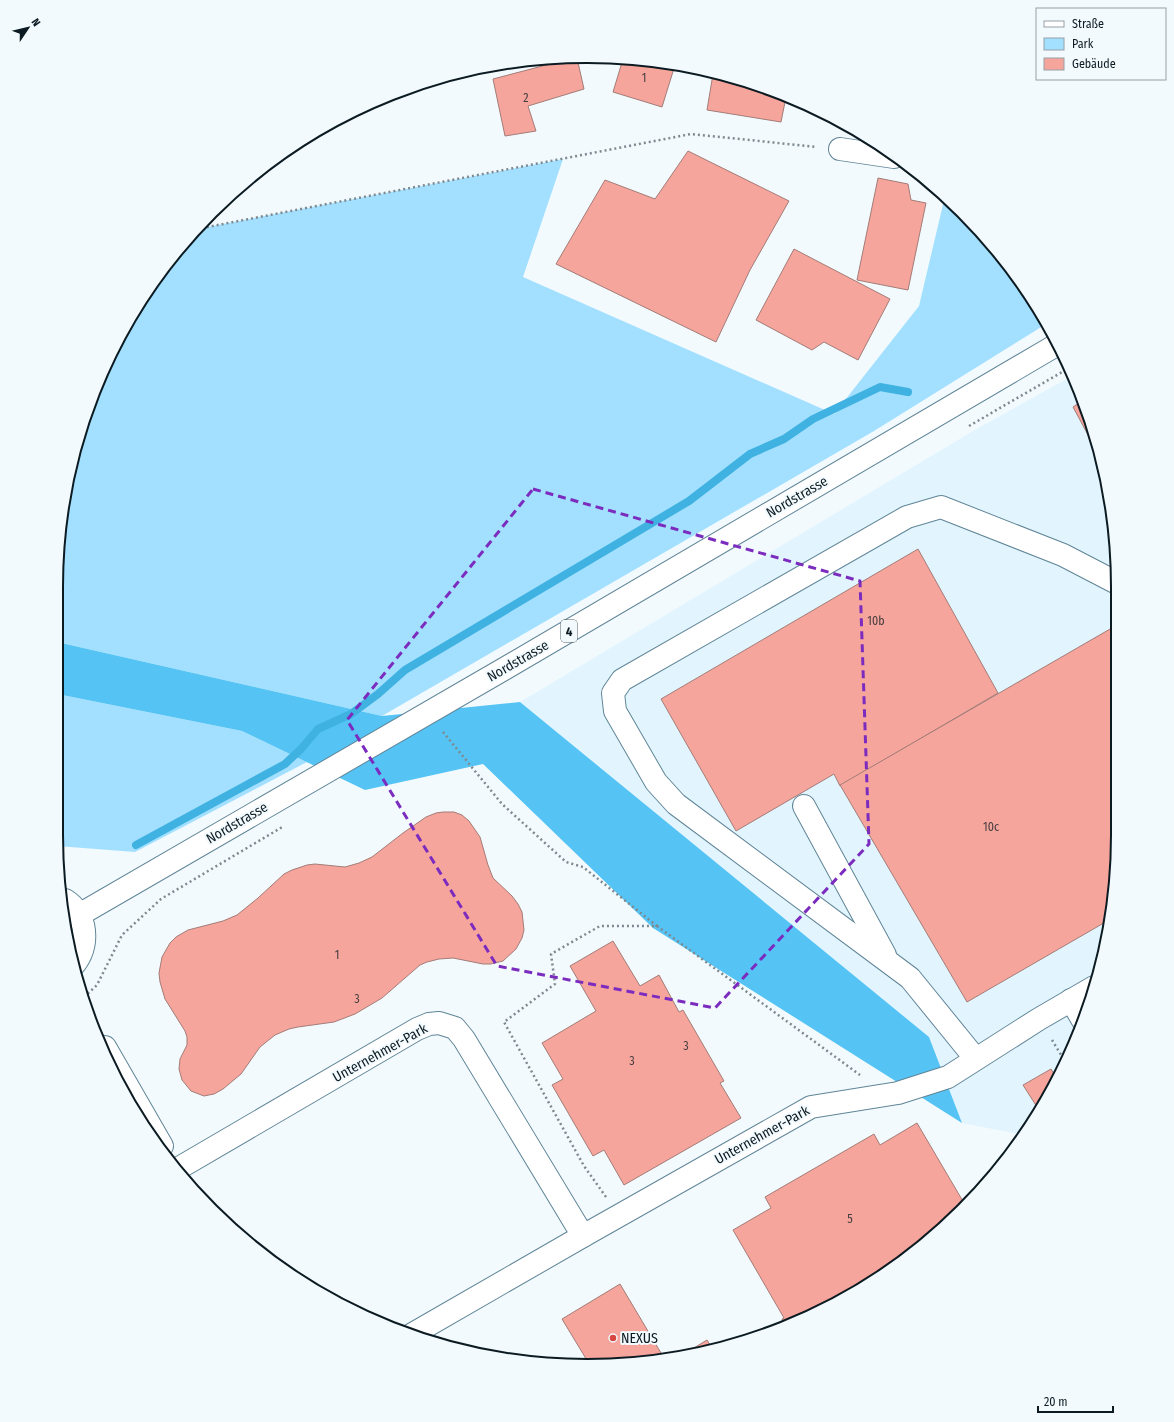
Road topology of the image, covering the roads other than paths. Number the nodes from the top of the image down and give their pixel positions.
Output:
1 (840, 149) road end
2 (884, 156) edge
3 (1053, 347) edge
4 (1111, 580) edge
5 (804, 806) dead end
6 (72, 907) edge
7 (79, 960) edge
8 (889, 962) junction
9 (1087, 991) edge
10 (1071, 1000) junction
11 (1079, 1014) edge
12 (975, 1058) junction
13 (123, 1078) edge
14 (144, 1115) edge
15 (182, 1166) edge
16 (583, 1236) junction
17 (418, 1331) edge

1 - 2 main road
3 - 6 main road, Nordstrasse / 4
4 - 8 main road
5 - 8 main road
6 - 7 main road, Nordstrasse / 4
8 - 12 main road
9 - 10 main road, Unternehmer-Park
10 - 11 main road
10 - 12 main road, Unternehmer-Park
12 - 16 main road, Unternehmer-Park
13 - 14 main road
15 - 16 main road, Unternehmer-Park
16 - 17 main road, Unternehmer-Park

